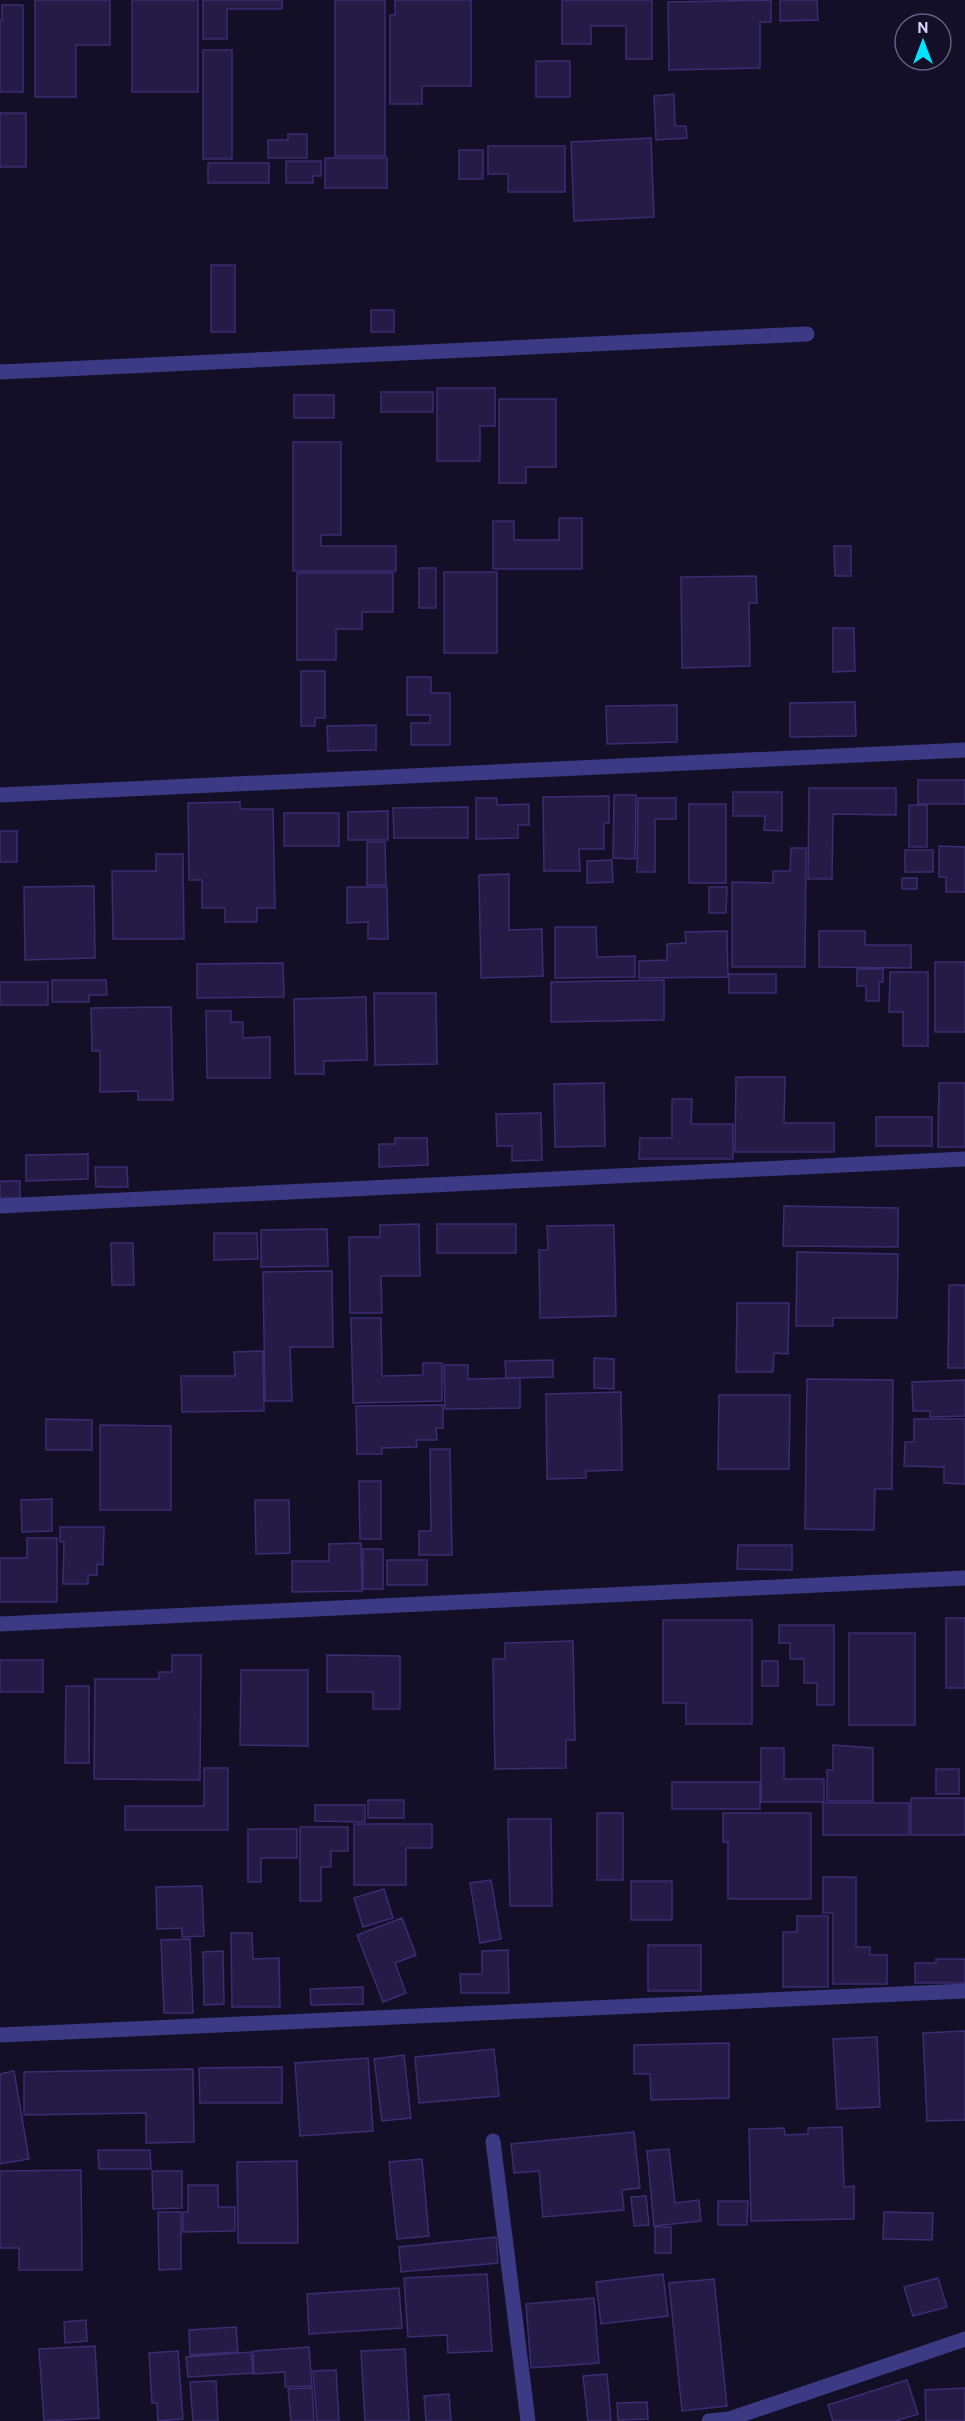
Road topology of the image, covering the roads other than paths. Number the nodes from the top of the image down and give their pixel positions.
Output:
1 (807, 334) dead end
2 (0, 372) edge
3 (965, 750) edge
4 (0, 795) edge
5 (965, 1159) edge
6 (0, 1206) edge
7 (965, 1578) edge
8 (0, 1624) edge
9 (965, 1991) edge
10 (0, 2035) edge
11 (493, 2141) dead end
12 (965, 2339) edge
13 (729, 2420) edge
14 (528, 2421) edge
15 (709, 2421) edge

1 - 2 street
3 - 4 street
5 - 6 street
7 - 8 street
9 - 10 street
11 - 14 street
12 - 13 street
13 - 15 street

